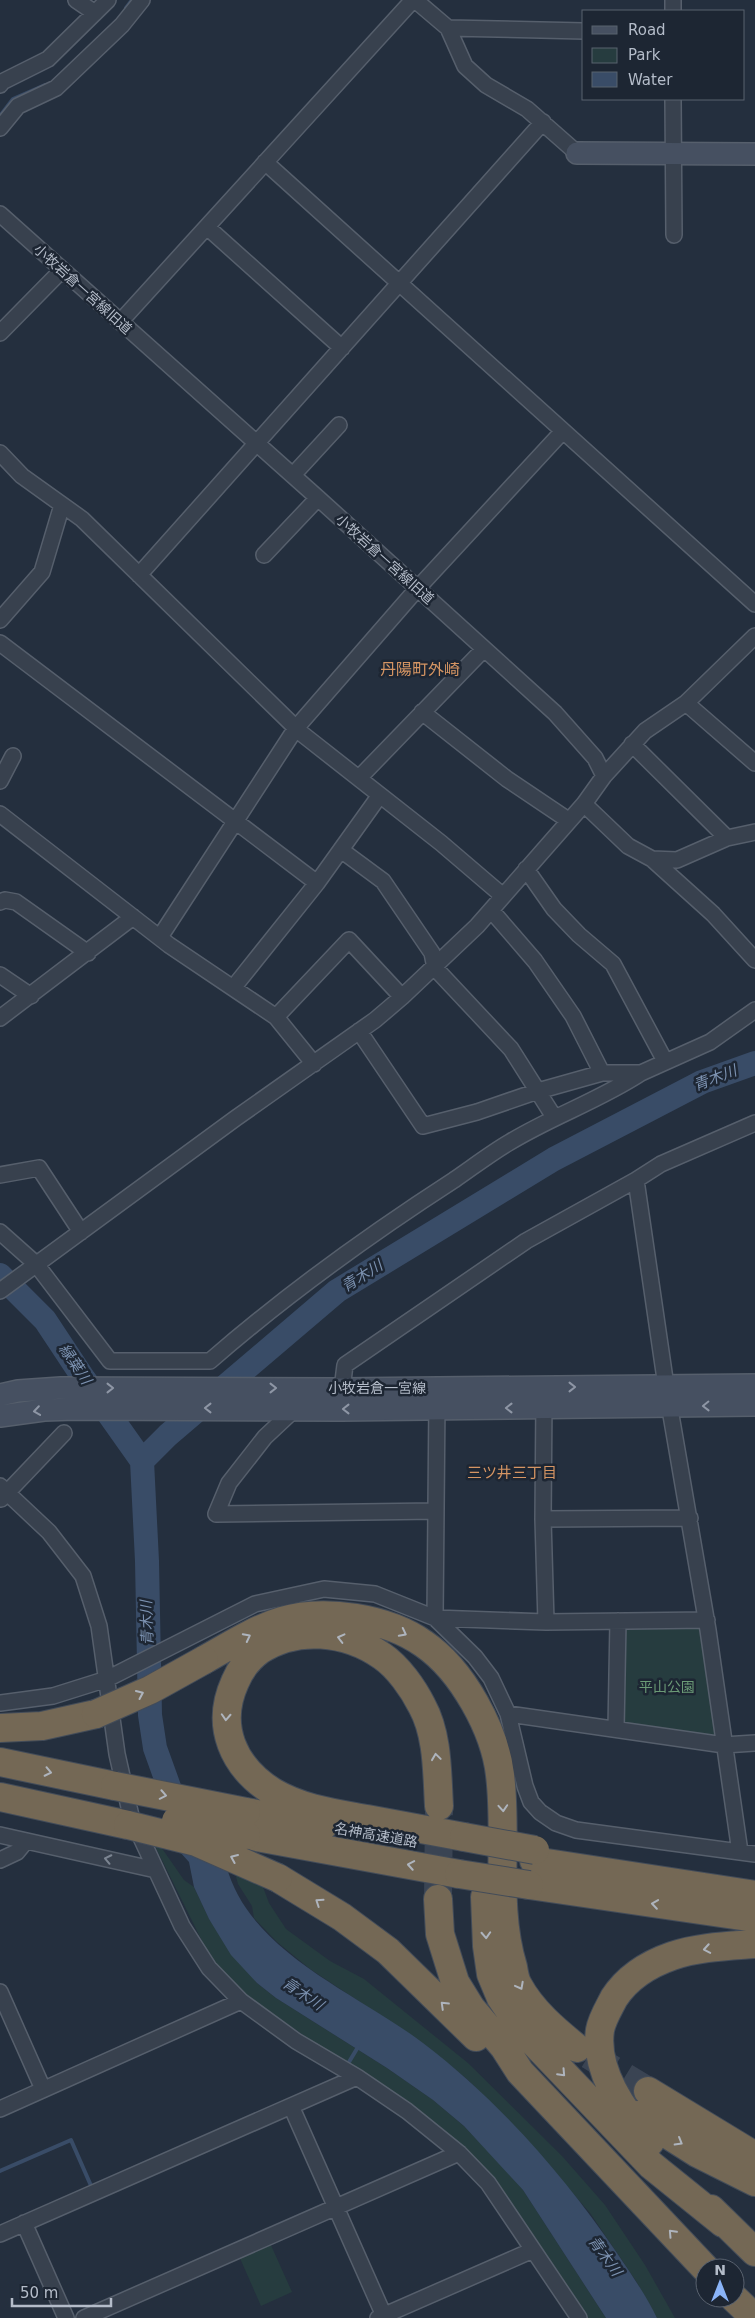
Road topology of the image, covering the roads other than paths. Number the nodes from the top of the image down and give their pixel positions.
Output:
1 (76, 0) edge
2 (108, 0) edge
3 (142, 0) edge
4 (414, 0) edge
5 (95, 13) junction
6 (448, 28) junction
7 (582, 31) edge
8 (1, 82) edge
9 (673, 100) edge
10 (543, 122) junction
11 (0, 128) edge
12 (577, 153) joint
13 (674, 154) junction
14 (755, 154) edge
15 (265, 162) junction
16 (0, 214) edge
17 (207, 227) junction
18 (674, 235) dead end
19 (62, 270) junction
20 (401, 284) junction
21 (120, 322) junction
22 (0, 333) edge
23 (342, 348) junction
24 (339, 425) dead end
25 (563, 431) junction
26 (256, 443) junction
27 (0, 453) edge
28 (293, 476) junction
29 (318, 498) junction
30 (62, 505) junction
31 (264, 555) dead end
32 (139, 574) junction
33 (418, 589) junction
34 (755, 604) edge
35 (0, 620) edge
36 (755, 636) edge
37 (0, 643) edge
38 (484, 649) junction
39 (686, 703) junction
40 (422, 712) junction
41 (296, 728) junction
42 (632, 744) junction
43 (12, 756) dead end
44 (755, 763) edge
45 (604, 776) junction
46 (359, 778) junction
47 (0, 781) edge
48 (380, 795) junction
49 (584, 804) junction
50 (0, 814) edge
51 (568, 820) junction
52 (236, 821) junction
53 (755, 832) edge
54 (727, 838) junction
55 (341, 850) junction
56 (652, 859) junction
57 (526, 869) junction
58 (317, 883) junction
59 (503, 896) junction
60 (0, 902) edge
61 (491, 910) junction
62 (134, 918) junction
63 (160, 938) junction
64 (88, 953) junction
65 (755, 960) edge
66 (435, 968) junction
67 (0, 975) edge
68 (233, 988) junction
69 (31, 996) junction
70 (402, 997) junction
71 (755, 1010) edge
72 (276, 1017) junction
73 (0, 1018) edge
74 (359, 1031) junction
75 (665, 1061) junction
76 (314, 1064) junction
77 (602, 1073) junction
78 (641, 1073) junction
79 (538, 1091) junction
80 (554, 1117) junction
81 (755, 1122) edge
82 (0, 1175) edge
83 (636, 1180) junction
84 (0, 1232) edge
85 (81, 1232) junction
86 (33, 1267) junction
87 (0, 1291) edge
88 (755, 1386) edge
89 (342, 1389) junction
90 (0, 1395) edge
91 (669, 1397) junction
92 (296, 1398) junction
93 (437, 1398) junction
94 (544, 1398) junction
95 (755, 1406) edge
96 (0, 1416) edge
97 (64, 1433) dead end
98 (2, 1493) edge
99 (435, 1511) junction
100 (690, 1518) junction
101 (543, 1519) junction
102 (435, 1618) junction
103 (707, 1620) junction
104 (618, 1621) junction
105 (546, 1622) junction
106 (107, 1679) junction
107 (0, 1703) edge
108 (479, 1711) junction
109 (508, 1714) junction
110 (0, 1728) edge
111 (616, 1729) junction
112 (755, 1743) edge
113 (724, 1745) junction
114 (0, 1762) edge
115 (0, 1786) edge
116 (0, 1797) edge
117 (439, 1806) tunnel mouth
118 (126, 1818) junction
119 (246, 1823) junction
120 (0, 1835) edge
121 (26, 1841) junction
122 (740, 1852) junction
123 (462, 1854) junction
124 (755, 1854) edge
125 (0, 1860) edge
126 (533, 1866) junction
127 (156, 1870) junction
128 (755, 1895) edge
129 (438, 1900) tunnel mouth
130 (755, 1918) edge
131 (755, 1944) edge
132 (0, 1992) edge
133 (241, 2001) junction
134 (577, 2048) tunnel mouth
135 (520, 2072) junction
136 (358, 2078) junction
137 (43, 2089) junction
138 (648, 2091) tunnel mouth
139 (623, 2105) junction
140 (291, 2106) junction
141 (0, 2109) edge
142 (459, 2153) junction
143 (755, 2156) edge
144 (755, 2182) edge
145 (336, 2207) junction
146 (723, 2222) junction
147 (24, 2223) junction
148 (0, 2234) edge
149 (533, 2250) junction
150 (755, 2252) edge
151 (696, 2258) edge
152 (744, 2308) edge
153 (383, 2317) edge
154 (66, 2318) edge
155 (84, 2318) edge
156 (579, 2318) edge
157 (755, 2318) edge

1 - 5 street
2 - 5 street
3 - 11 street
4 - 6 street
4 - 15 street
5 - 8 street
6 - 7 street
6 - 10 street
9 - 13 street
10 - 12 street
10 - 20 street
12 - 13 main road
13 - 14 main road
13 - 18 street
15 - 17 street
15 - 20 street
16 - 19 street, 小牧岩倉一宮線旧道
17 - 21 street
17 - 23 street
19 - 21 street, 小牧岩倉一宮線旧道
19 - 22 street
20 - 23 street
20 - 25 street
21 - 26 street, 小牧岩倉一宮線旧道
23 - 26 street
24 - 28 street
25 - 33 street
25 - 34 street
26 - 28 street, 小牧岩倉一宮線旧道
26 - 32 street
27 - 30 street
28 - 29 street, 小牧岩倉一宮線旧道
29 - 31 street
29 - 33 street, 小牧岩倉一宮線旧道
30 - 32 street
30 - 35 street
32 - 41 street
33 - 38 street, 小牧岩倉一宮線旧道
33 - 41 street
36 - 39 street
37 - 52 street
38 - 40 street
38 - 45 street, 小牧岩倉一宮線旧道
39 - 42 street
39 - 44 street
40 - 46 street
40 - 51 street
41 - 46 street
41 - 52 street
42 - 45 street
42 - 54 street
43 - 47 street
45 - 49 street
46 - 48 street
48 - 55 street
48 - 59 street
49 - 51 street
49 - 56 street
50 - 62 street
51 - 57 street
52 - 58 street
52 - 63 street
53 - 54 street
54 - 56 street
55 - 58 street
55 - 66 street
56 - 65 street
57 - 59 street
57 - 75 street
58 - 68 street
59 - 61 street
60 - 64 street
61 - 66 street
61 - 77 street
62 - 63 street
62 - 64 street
63 - 68 street
64 - 69 street
66 - 70 street
66 - 79 street
67 - 69 street
68 - 72 street
69 - 73 street
70 - 72 street
70 - 74 street
71 - 75 street
72 - 76 street
74 - 76 street
74 - 79 street
75 - 78 street
76 - 85 street
77 - 78 street
77 - 79 street
78 - 80 street
79 - 80 street
80 - 86 street
81 - 83 street
82 - 85 street
83 - 89 street
83 - 91 street
84 - 86 street
85 - 86 street
86 - 87 street
88 - 91 main road, 小牧岩倉一宮線
89 - 92 main road, 小牧岩倉一宮線
89 - 93 main road, 小牧岩倉一宮線
90 -> 92 main road, 小牧岩倉一宮線
91 - 94 main road, 小牧岩倉一宮線
95 -> 91 main road, 小牧岩倉一宮線
91 - 100 street
93 -> 92 main road, 小牧岩倉一宮線
92 -> 96 main road, 小牧岩倉一宮線
92 - 99 street
93 - 94 main road, 小牧岩倉一宮線
93 - 99 street
94 - 101 street
97 - 98 street
98 - 106 street
99 - 102 street
100 - 101 street
100 - 103 street
101 - 105 street
102 - 105 street
102 - 106 street
102 - 109 street
103 - 104 street
103 - 113 street
104 - 105 street
104 - 111 street
106 - 107 street
106 - 127 street
110 -> 108 highway, bridge
108 -> 134 highway
108 -> 146 highway
109 - 111 street
109 - 122 street
111 - 113 street
112 - 113 street
113 - 122 street
114 -> 119 highway, 名神高速道路, bridge
115 - 118 highway, 名神高速道路
116 - 118 highway
117 -> 123 highway
118 - 119 highway, 名神高速道路, bridge
135 -> 118 highway, bridge
119 - 123 highway, 名神高速道路
120 - 121 street
121 - 125 street
127 -> 121 street
122 - 124 street
123 - 126 highway, 名神高速道路
126 - 128 highway, 名神高速道路
130 -> 126 highway, 名神高速道路
127 - 133 street
129 - 135 highway
131 -> 139 highway
132 - 137 street
133 - 136 street
133 - 137 street
151 -> 135 highway
136 - 140 street
136 - 142 street
137 - 141 street
138 - 143 highway
139 -> 144 highway
139 - 146 highway
140 - 145 street
140 - 147 street
142 - 145 street
142 - 149 street
145 - 153 street
145 - 155 street
146 - 150 highway
147 - 148 street
147 - 154 street
149 - 153 street
149 - 156 street
152 - 157 highway

